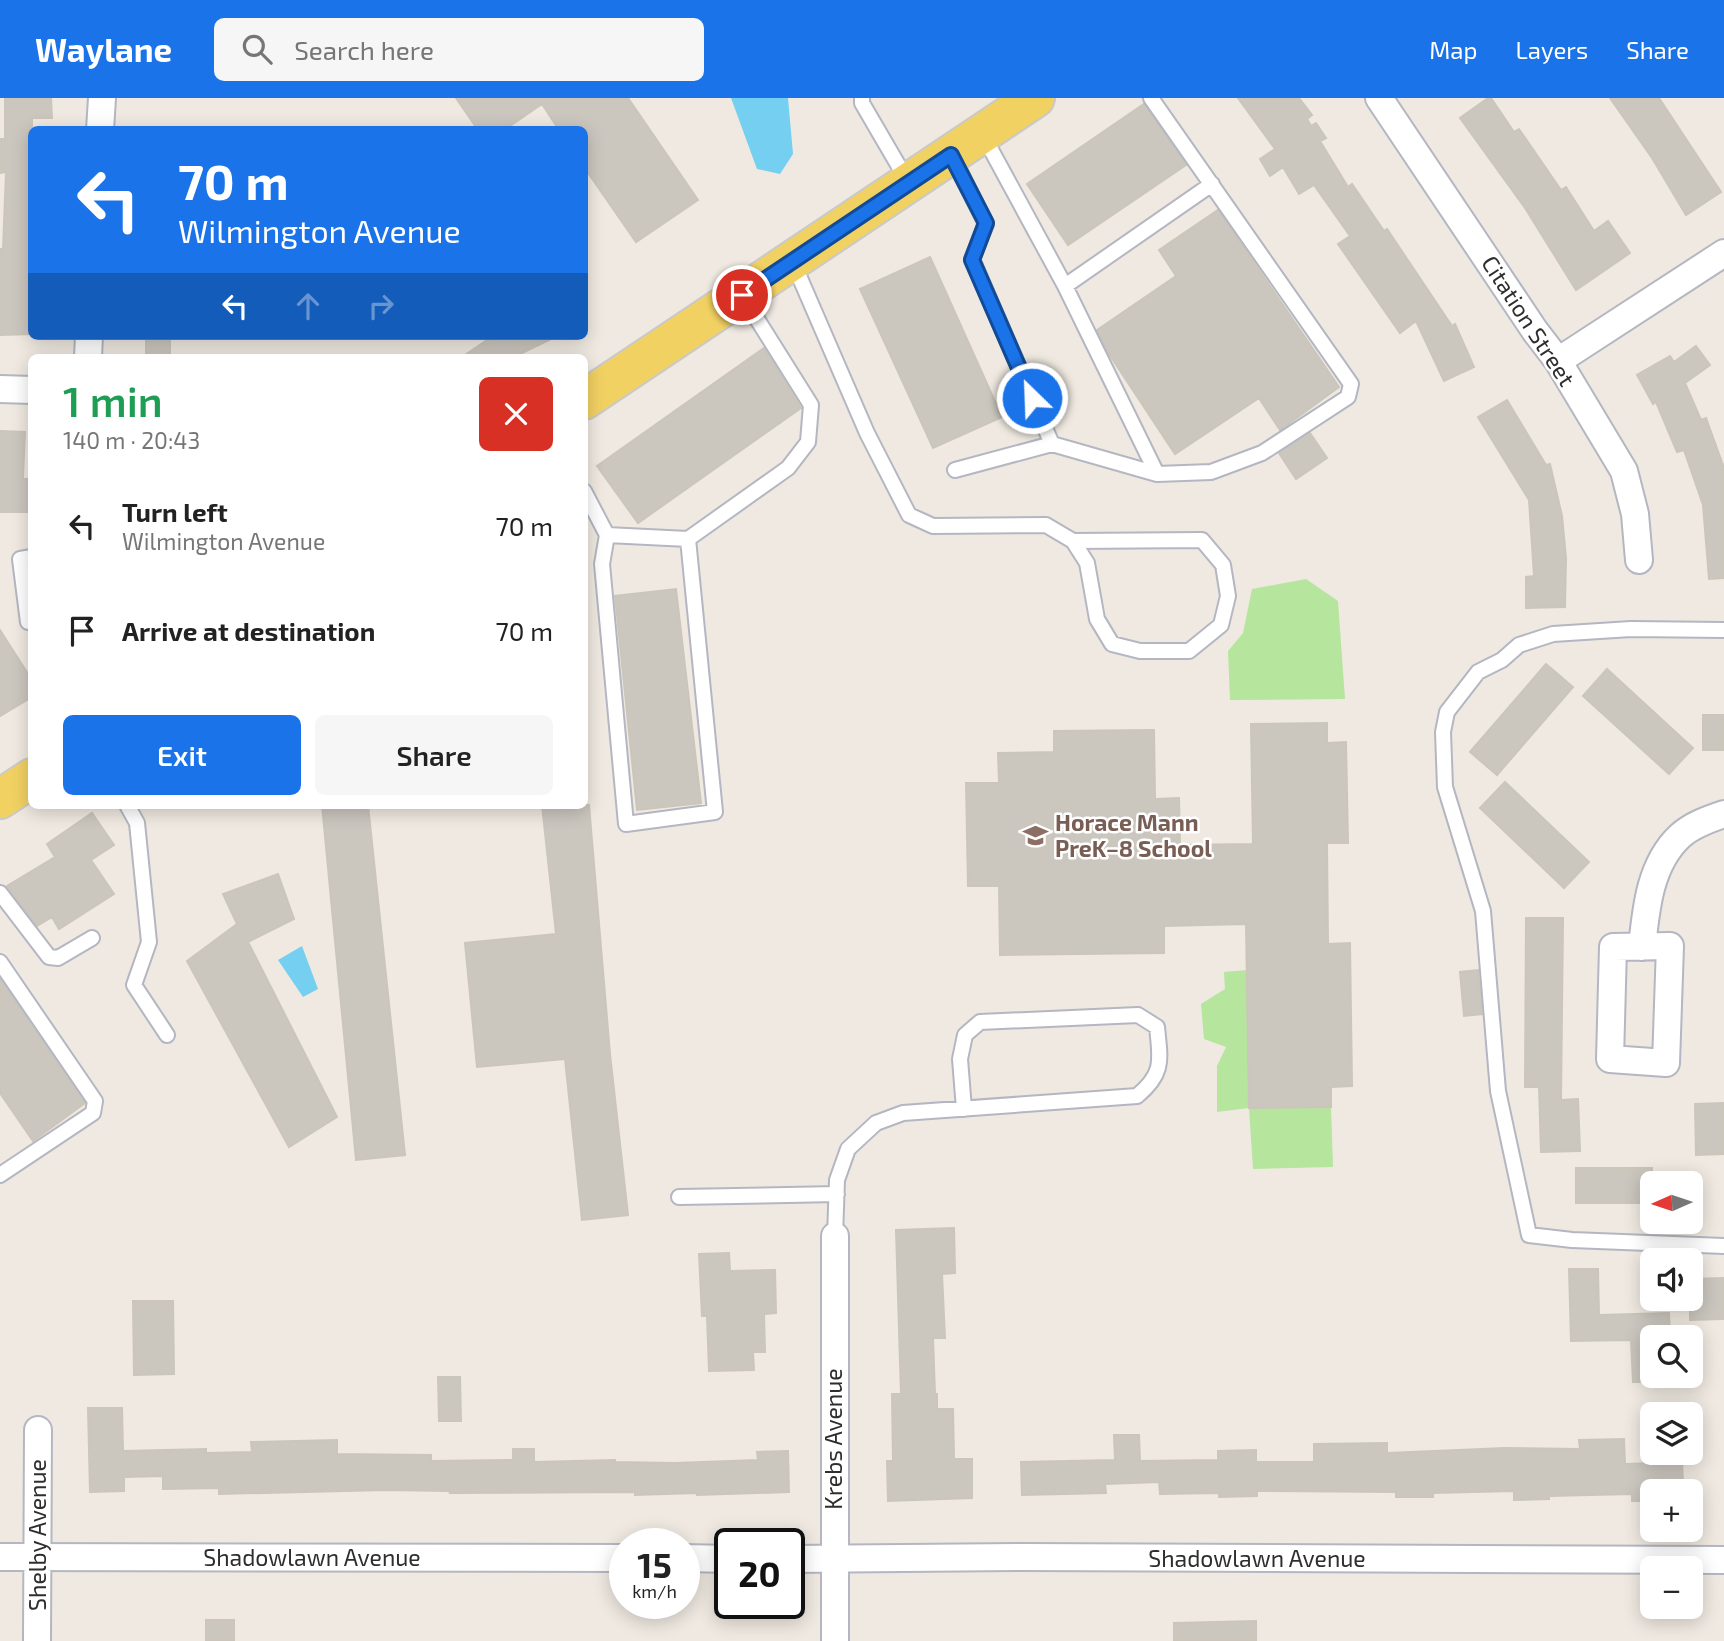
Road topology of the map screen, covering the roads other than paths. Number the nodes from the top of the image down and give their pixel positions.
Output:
1 (102, 98) edge
2 (862, 98) edge
3 (1035, 98) edge
4 (1151, 98) edge
5 (1379, 98) edge
6 (100, 126) edge
7 (982, 134) junction
8 (951, 155) junction
9 (909, 183) junction
10 (1212, 184) junction
11 (1724, 253) edge
12 (792, 261) junction
13 (1065, 286) junction
14 (742, 295) junction
15 (1558, 361) junction
16 (0, 389) edge
17 (28, 390) edge
18 (588, 397) edge
19 (1052, 444) junction
20 (955, 470) dead end
21 (1157, 474) junction
22 (588, 499) edge
23 (607, 535) junction
24 (688, 539) junction
25 (1073, 541) junction
26 (28, 558) edge
27 (1639, 560) dead end
28 (28, 622) edge
29 (1724, 630) edge
30 (28, 781) edge
31 (0, 799) edge
32 (129, 809) edge
33 (1724, 814) edge
34 (0, 893) edge
35 (92, 938) dead end
36 (1642, 947) junction
37 (0, 962) edge
38 (167, 1035) dead end
39 (964, 1109) junction
40 (0, 1175) edge
41 (836, 1194) junction
42 (679, 1197) dead end
43 (835, 1236) joint
44 (1724, 1246) edge
45 (38, 1430) dead end
46 (0, 1557) edge
47 (38, 1557) junction
48 (609, 1558) edge
49 (805, 1559) edge
50 (834, 1559) junction
51 (1724, 1560) edge
52 (37, 1641) edge
53 (835, 1641) edge

1 - 6 street
2 - 9 lane
3 - 7 main road
4 - 10 lane
5 - 15 street, Citation Street
7 - 8 main road
7 - 13 lane
8 - 9 main road
8 - 19 lane
9 - 12 main road
10 - 13 lane
10 - 21 lane
11 - 15 street
12 - 14 main road
12 - 25 lane
13 - 21 lane
14 - 18 main road
14 - 24 lane
15 - 27 street, Citation Street
16 - 17 street
19 - 20 lane
19 - 21 lane
22 - 23 lane
23 - 24 lane
23 - 24 lane
25 - 25 lane
26 - 28 lane
29 - 44 lane
30 - 31 main road
32 - 38 lane
33 - 36 street
34 - 35 lane
36 - 36 street
37 - 40 lane
39 - 39 lane
39 - 41 lane
41 - 42 lane
41 - 43 lane
43 - 50 street, Krebs Avenue
45 - 47 street, Shelby Avenue
46 - 47 street, Shadowlawn Avenue
47 - 48 street, Shadowlawn Avenue
47 - 52 street, Shelby Avenue
49 - 50 street, Shadowlawn Avenue
50 - 51 street, Shadowlawn Avenue
50 - 53 street, Krebs Avenue

